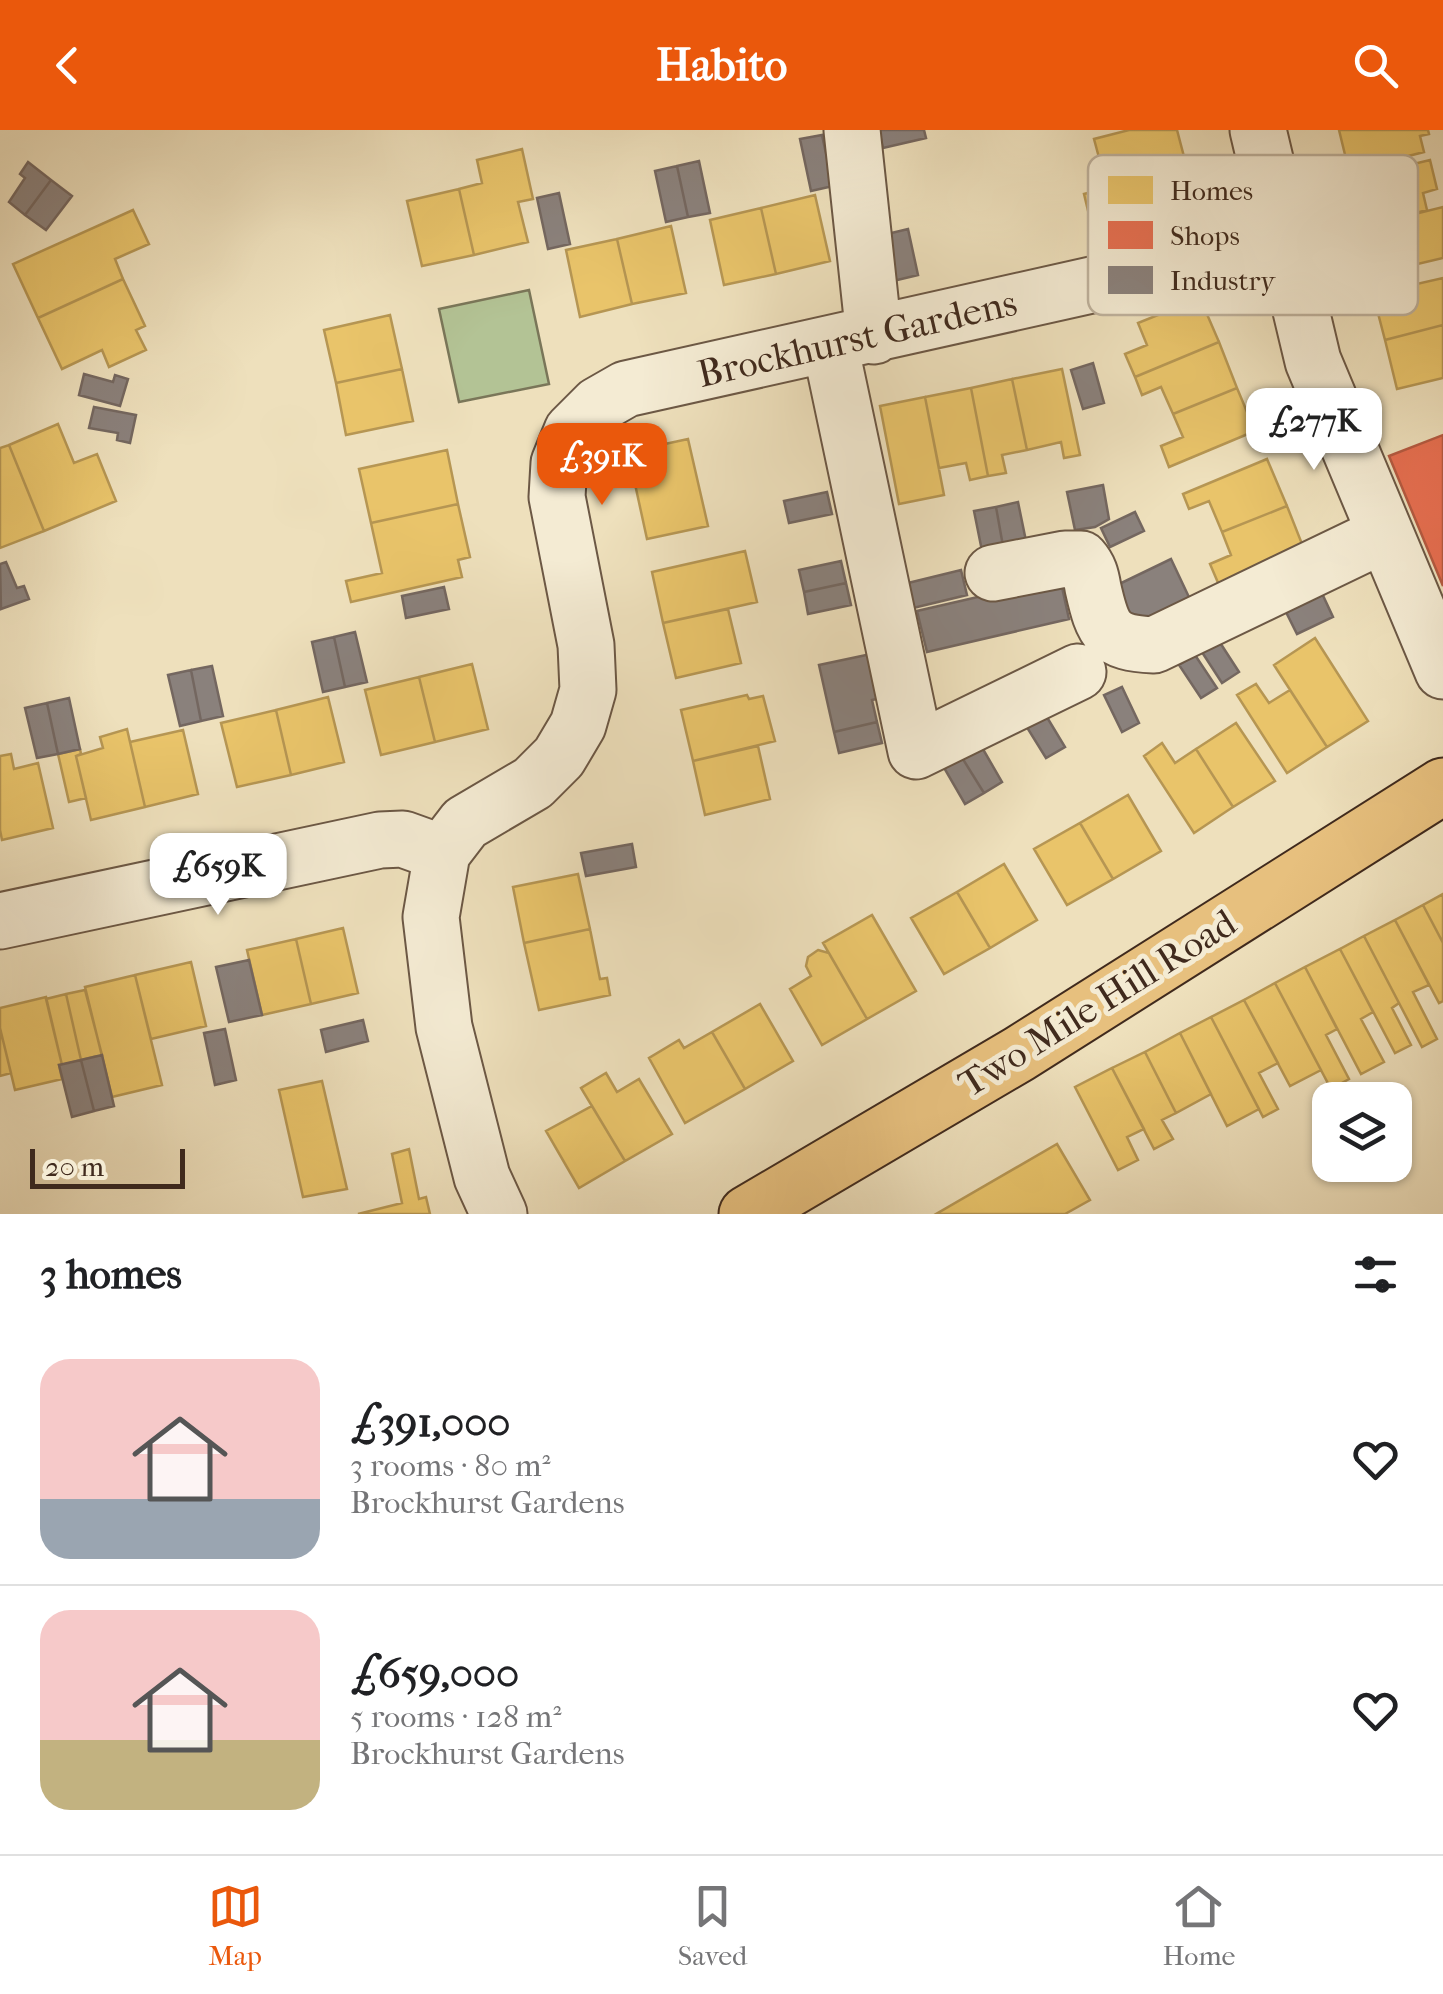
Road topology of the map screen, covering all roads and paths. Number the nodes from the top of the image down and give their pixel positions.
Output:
1 (852, 130) edge
2 (1258, 130) edge
3 (1264, 155) edge
4 (1088, 286) edge
5 (1302, 315) edge
6 (852, 340) junction
7 (1385, 534) junction
8 (993, 573) dead end
9 (1443, 671) edge
10 (1078, 672) dead end
11 (1443, 786) edge
12 (442, 853) junction
13 (0, 921) edge
14 (499, 1214) edge
15 (747, 1214) edge

1 - 6 street
2 - 3 street
4 - 6 street, Brockhurst Gardens
5 - 7 street
6 - 10 street
6 - 12 street, Brockhurst Gardens
7 - 8 street
7 - 9 street
11 - 15 main road, Two Mile Hill Road
12 - 13 street
12 - 14 street

